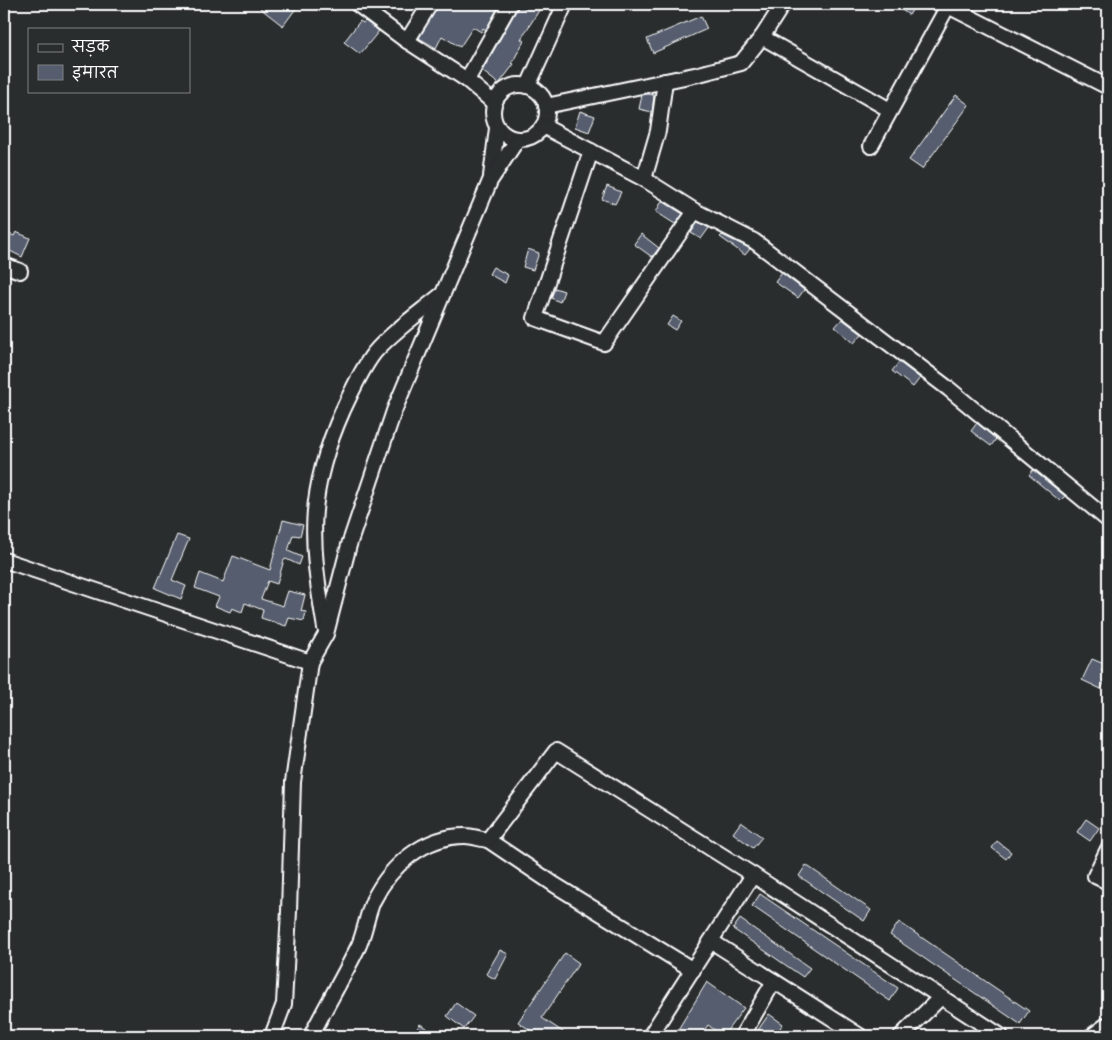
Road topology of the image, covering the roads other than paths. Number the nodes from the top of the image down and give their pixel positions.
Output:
1 (357, 4) edge
2 (430, 4) edge
3 (510, 4) edge
4 (565, 4) edge
5 (783, 4) edge
6 (949, 5) edge
7 (762, 37) junction
8 (407, 41) junction
9 (467, 80) junction
10 (665, 81) junction
11 (528, 86) junction
12 (1108, 87) edge
13 (494, 104) junction
14 (546, 106) junction
15 (890, 110) junction
16 (543, 126) junction
17 (497, 128) junction
18 (517, 140) junction
19 (871, 146) dead end
20 (591, 151) junction
21 (644, 179) junction
22 (490, 182) junction
23 (695, 211) junction
24 (4, 265) edge
25 (20, 271) dead end
26 (442, 293) junction
27 (1108, 520) edge
28 (4, 560) edge
29 (326, 634) junction
30 (310, 662) junction
31 (488, 840) junction
32 (1108, 849) edge
33 (753, 875) junction
34 (1108, 882) edge
35 (712, 941) junction
36 (693, 970) junction
37 (774, 981) junction
38 (941, 997) junction
39 (1108, 1024) edge
40 (272, 1036) edge
41 (310, 1036) edge
42 (650, 1036) edge
43 (742, 1036) edge
44 (860, 1036) edge
45 (901, 1036) edge
46 (1001, 1036) edge
47 (1092, 1036) edge

1 - 8 street
2 - 8 street
3 - 9 street
4 - 11 street
5 - 7 street
6 - 12 street
6 - 15 street
7 - 10 street
7 - 15 street
8 - 9 street
9 - 13 street
10 - 14 street
10 - 21 street
11 - 13 street
11 - 14 street
13 - 17 street
14 - 16 street
15 - 19 street
16 - 18 street
16 - 20 street
17 - 18 street
17 - 22 street
18 - 22 street
20 - 21 street
20 - 23 street
21 - 23 street
22 - 26 street
23 - 27 street
24 - 25 street
26 - 29 street
26 - 29 street
28 - 30 street
29 - 30 street
30 - 40 street
31 - 33 street
31 - 36 street
31 - 41 street
32 - 34 street
33 - 35 street
33 - 38 street
35 - 36 street
35 - 37 street
36 - 42 street
37 - 43 street
37 - 44 street
38 - 45 street
38 - 46 street
39 - 47 street

